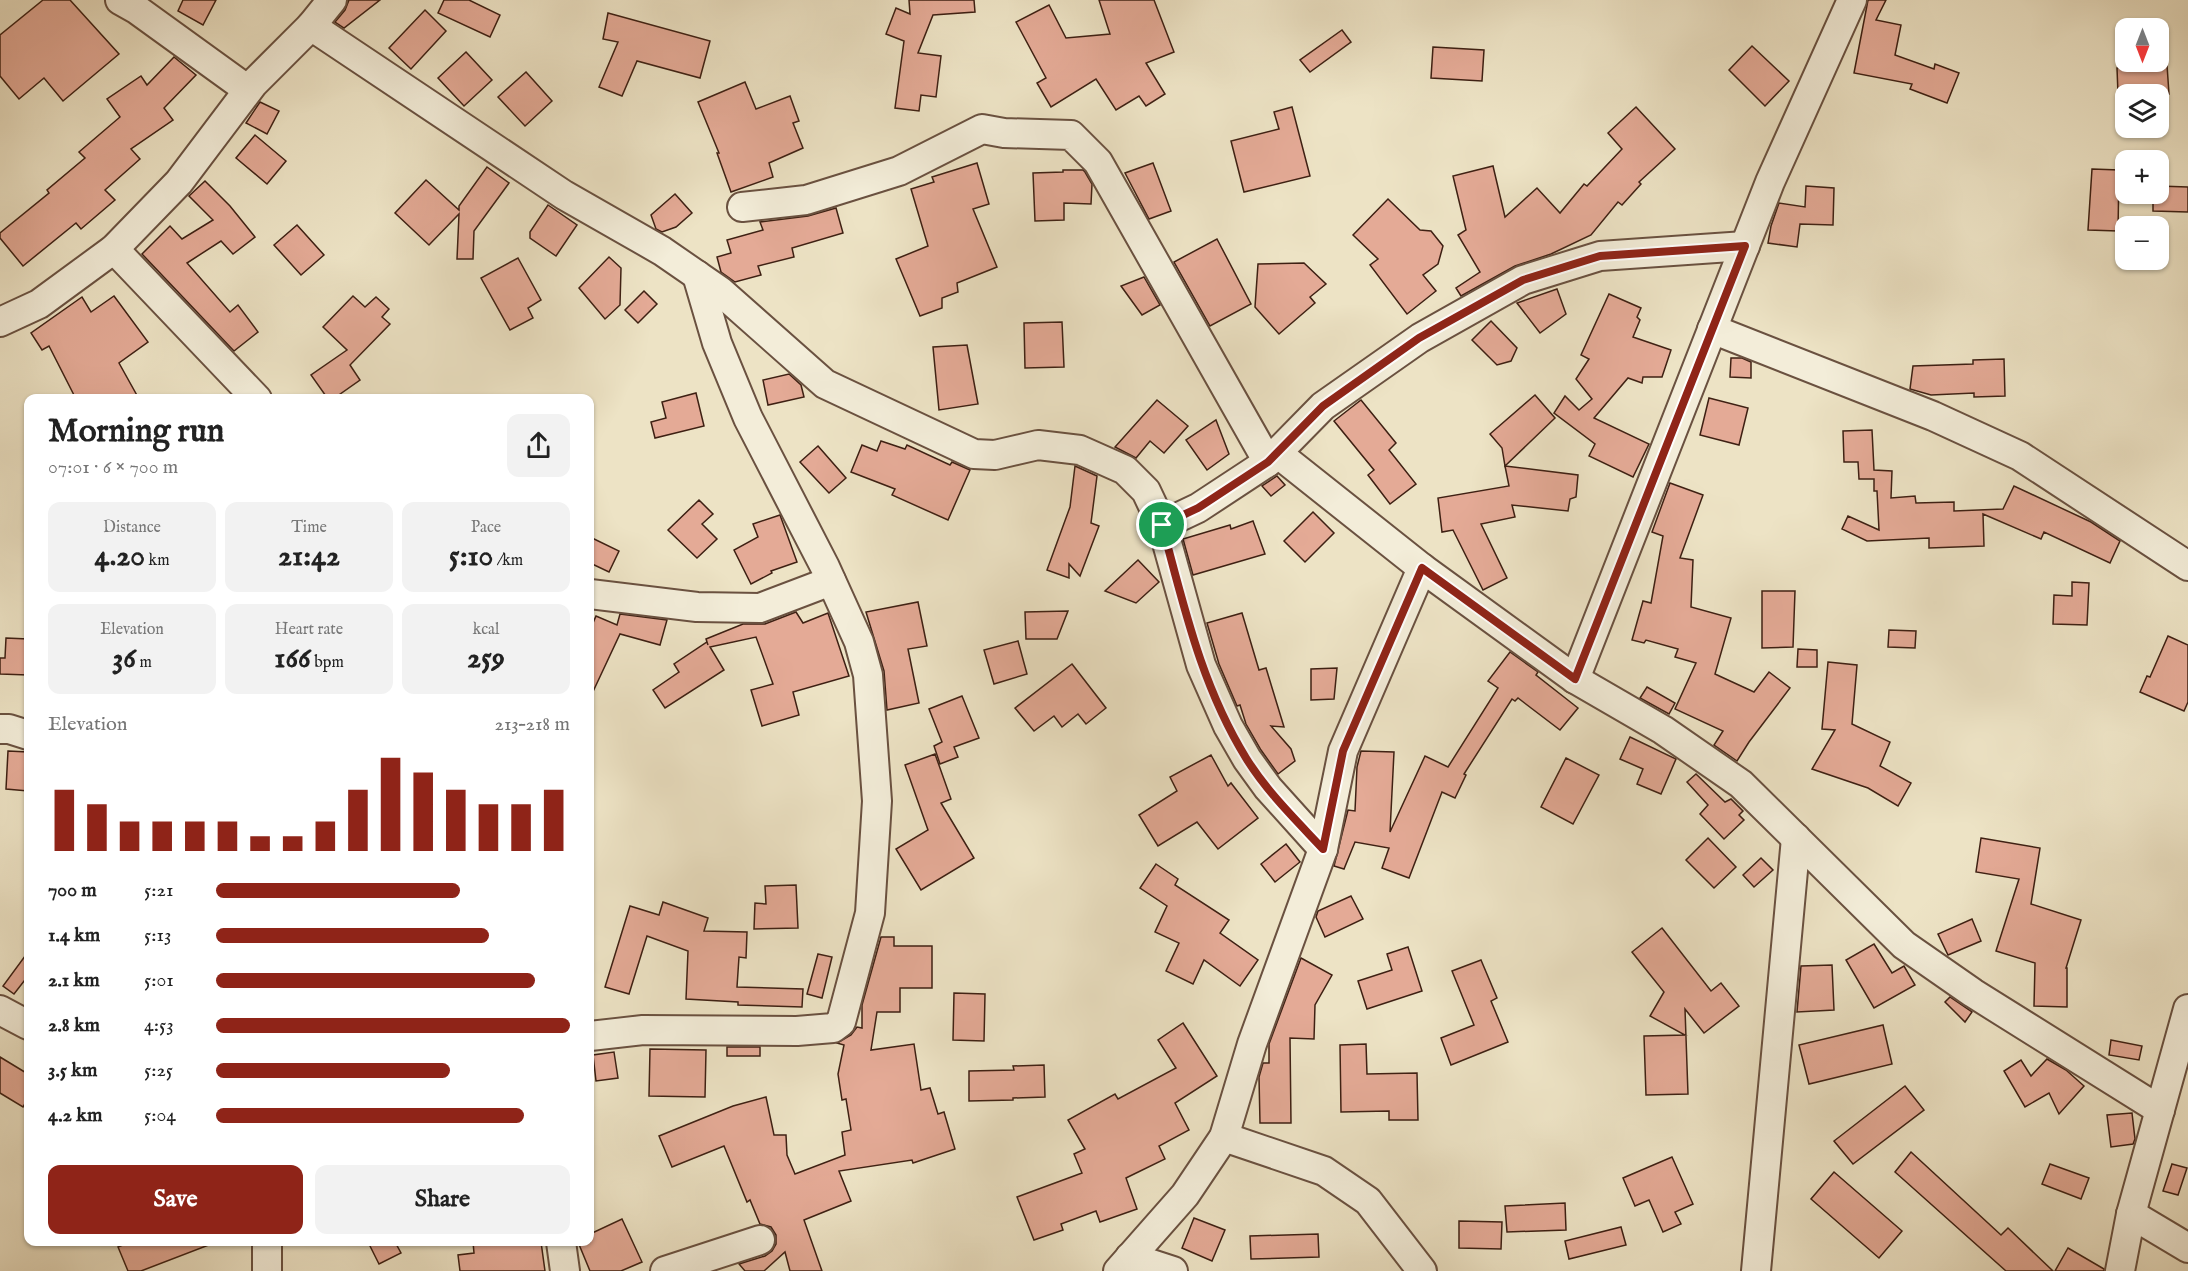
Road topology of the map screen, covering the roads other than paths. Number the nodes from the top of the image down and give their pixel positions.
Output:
1 (120, 0) edge
2 (332, 0) edge
3 (1852, 0) edge
4 (311, 27) junction
5 (248, 90) junction
6 (742, 207) dead end
7 (1745, 246) junction
8 (114, 249) junction
9 (697, 275) junction
10 (0, 322) edge
11 (1712, 329) junction
12 (252, 394) edge
13 (1272, 458) junction
14 (1162, 525) junction
15 (2188, 566) edge
16 (1422, 568) junction
17 (831, 581) junction
18 (594, 594) edge
19 (1575, 679) junction
20 (0, 729) edge
21 (24, 734) edge
22 (1796, 838) junction
23 (1323, 849) junction
24 (2188, 1009) edge
25 (0, 1010) edge
26 (24, 1023) edge
27 (594, 1036) edge
28 (2160, 1110) junction
29 (1224, 1137) junction
30 (2131, 1214) junction
31 (760, 1240) dead end
32 (267, 1246) edge
33 (562, 1246) edge
34 (2188, 1248) edge
35 (1124, 1264) edge
36 (267, 1271) edge
37 (565, 1271) edge
38 (665, 1271) edge
39 (1173, 1271) edge
40 (1422, 1271) edge
41 (1756, 1271) edge
42 (2120, 1271) edge

1 - 5 street
2 - 4 street
3 - 7 street
4 - 5 street
4 - 9 street
5 - 8 street
6 - 13 street
7 - 11 street
7 - 13 street
8 - 10 street
8 - 12 street
9 - 14 street
9 - 17 street
11 - 15 street
11 - 19 street
13 - 14 street
13 - 16 street
14 - 23 street
16 - 19 street
16 - 23 street
17 - 18 street
17 - 27 street
19 - 22 street
20 - 21 street
22 - 28 street
22 - 41 street
23 - 29 street
24 - 28 street
25 - 26 street
28 - 30 street
29 - 35 street
29 - 40 street
30 - 34 street
30 - 42 street
31 - 38 street
32 - 36 street
33 - 37 street
35 - 39 street

